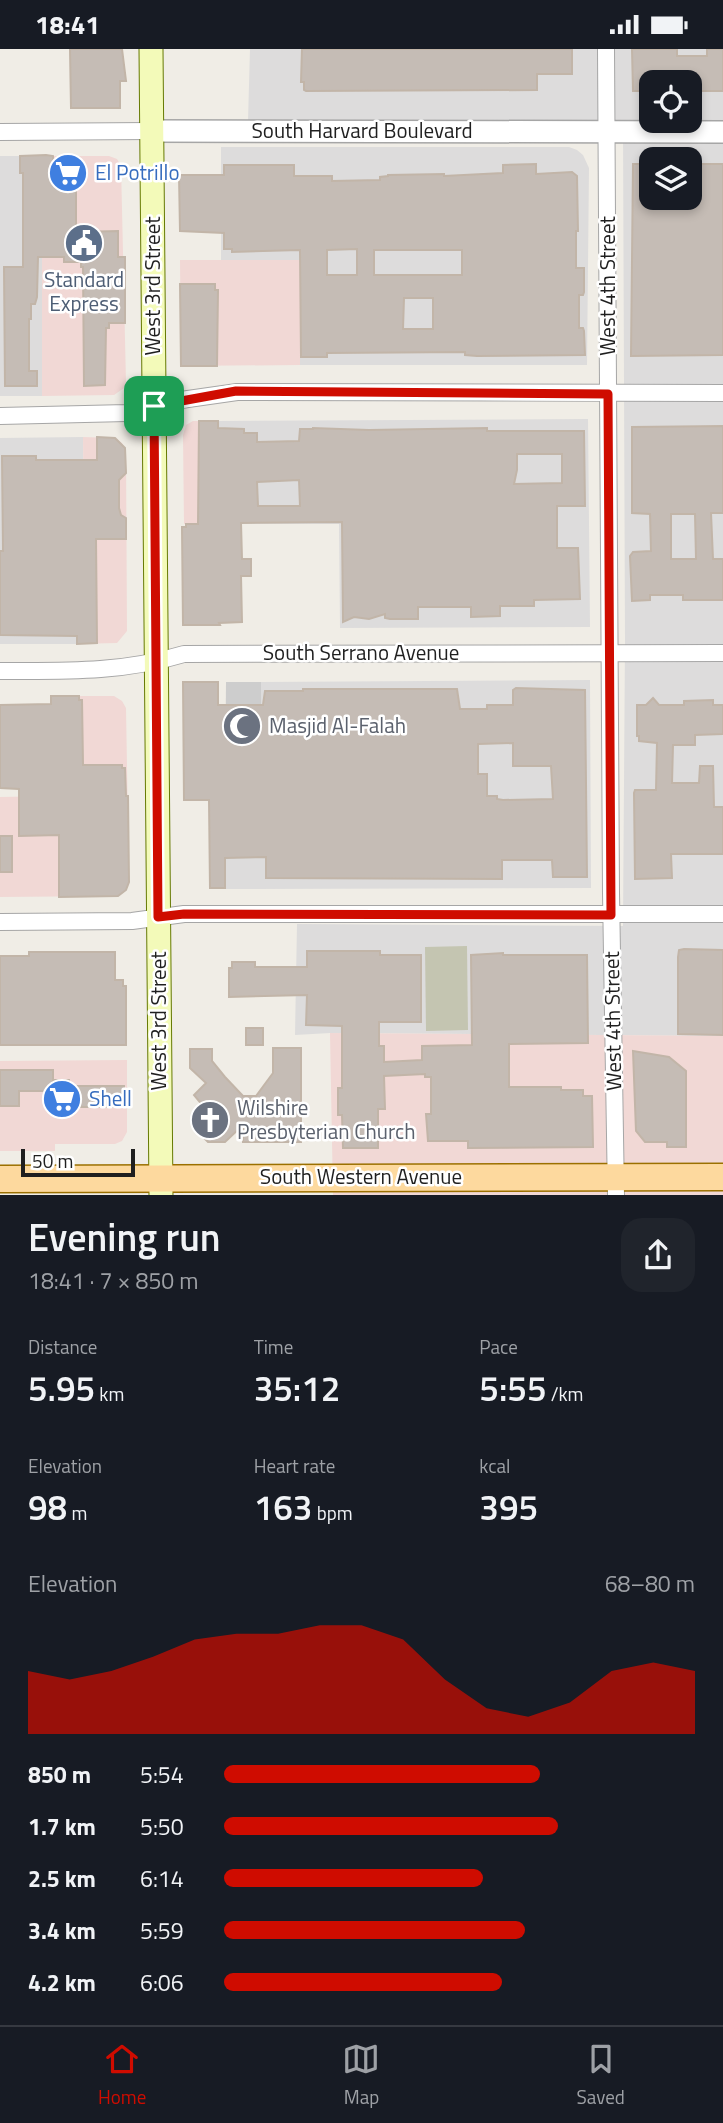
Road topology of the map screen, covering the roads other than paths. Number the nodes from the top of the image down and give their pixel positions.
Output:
1 (151, 49) edge
2 (606, 49) edge
3 (152, 131) junction
4 (0, 132) edge
5 (607, 132) junction
6 (723, 132) edge
7 (723, 393) edge
8 (608, 394) junction
9 (154, 406) junction
10 (0, 416) edge
11 (723, 653) edge
12 (610, 654) junction
13 (156, 660) junction
14 (0, 671) edge
15 (723, 914) edge
16 (611, 915) junction
17 (158, 917) junction
18 (0, 922) edge
19 (723, 1177) edge
20 (0, 1179) edge
21 (161, 1186) edge
22 (615, 1186) edge

1 - 3 main road, West 3rd Street
2 - 5 street, West 4th Street
3 - 4 street, South Harvard Boulevard
3 - 5 street, South Harvard Boulevard
3 - 9 main road, West 3rd Street
5 - 6 street, South Harvard Boulevard
5 - 8 street, West 4th Street
7 - 8 street
8 - 9 street
8 - 12 street, West 4th Street
9 - 10 street
9 - 13 main road, West 3rd Street
11 - 12 street, South Serrano Avenue
12 - 13 street, South Serrano Avenue
12 - 16 street, West 4th Street
13 - 14 street, South Serrano Avenue
13 - 17 main road, West 3rd Street
15 - 16 street
16 - 17 street
16 - 22 street, West 4th Street
17 - 18 street
17 - 21 main road, West 3rd Street
19 - 22 main road, South Western Avenue
20 - 21 main road, South Western Avenue
21 - 22 main road, South Western Avenue

